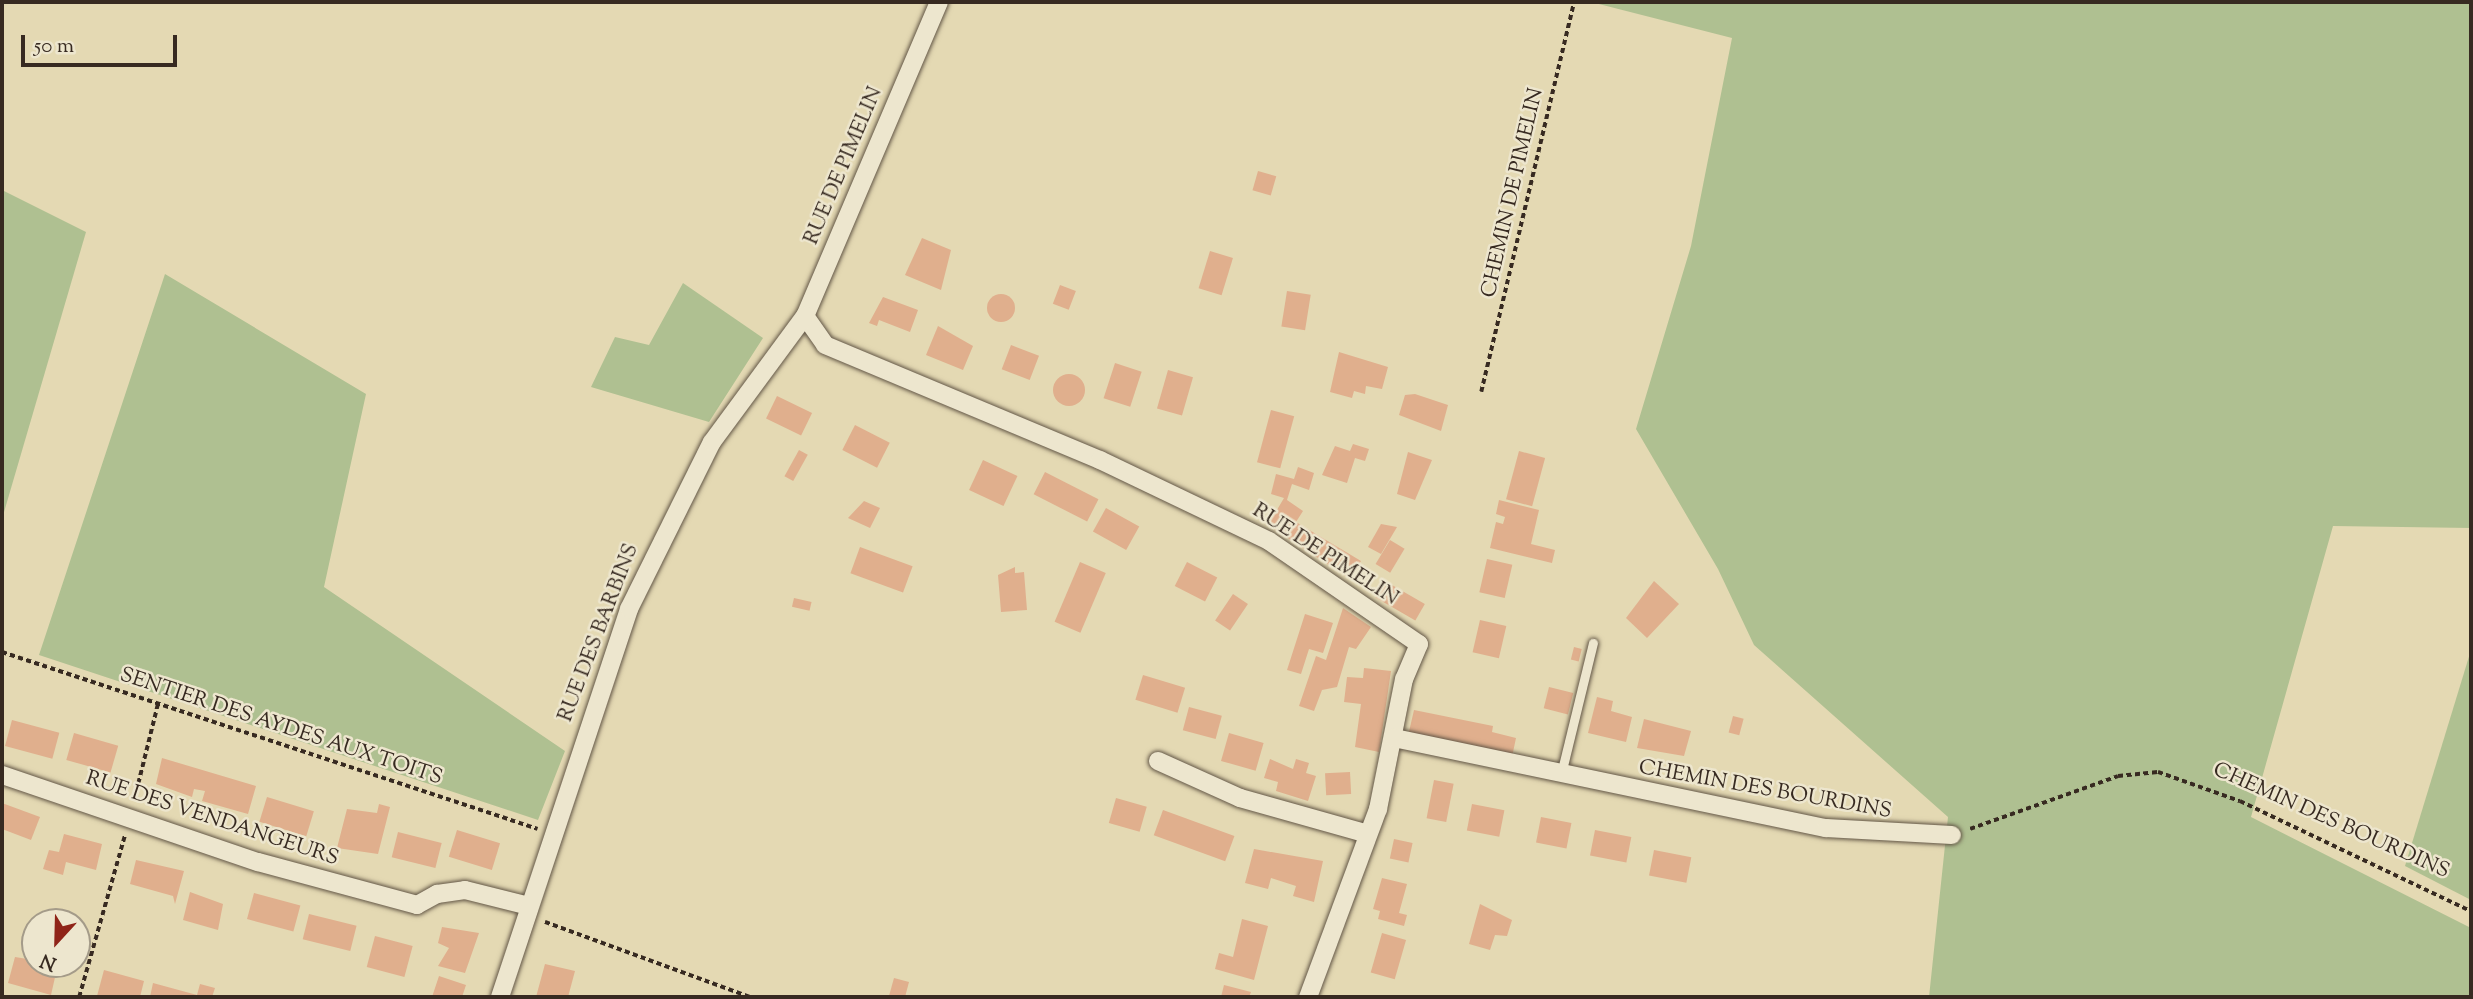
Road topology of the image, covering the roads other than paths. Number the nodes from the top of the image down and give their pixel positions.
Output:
1 (939, 2) edge
2 (805, 316) junction
3 (790, 337) junction
4 (825, 345) junction
5 (1593, 643) dead end
6 (1394, 738) junction
7 (1158, 761) dead end
8 (1561, 774) junction
9 (2, 775) edge
10 (1368, 834) junction
11 (1951, 835) road end
12 (528, 911) junction
13 (500, 997) edge
14 (1308, 997) edge

1 - 2 street, RUE DE PIMELIN
2 - 3 street, RUE DES BARBINS
2 - 4 street
3 - 4 street, RUE DE PIMELIN
3 - 12 street, RUE DES BARBINS
4 - 6 street, RUE DE PIMELIN
5 - 8 lane
6 - 8 street, CHEMIN DES BOURDINS
6 - 10 street, RUE DE PIMELIN
7 - 10 street
8 - 11 street, CHEMIN DES BOURDINS
9 - 12 street, RUE DES VENDANGEURS
10 - 14 street, RUE DE PIMELIN
12 - 13 street, RUE DES BARBINS

